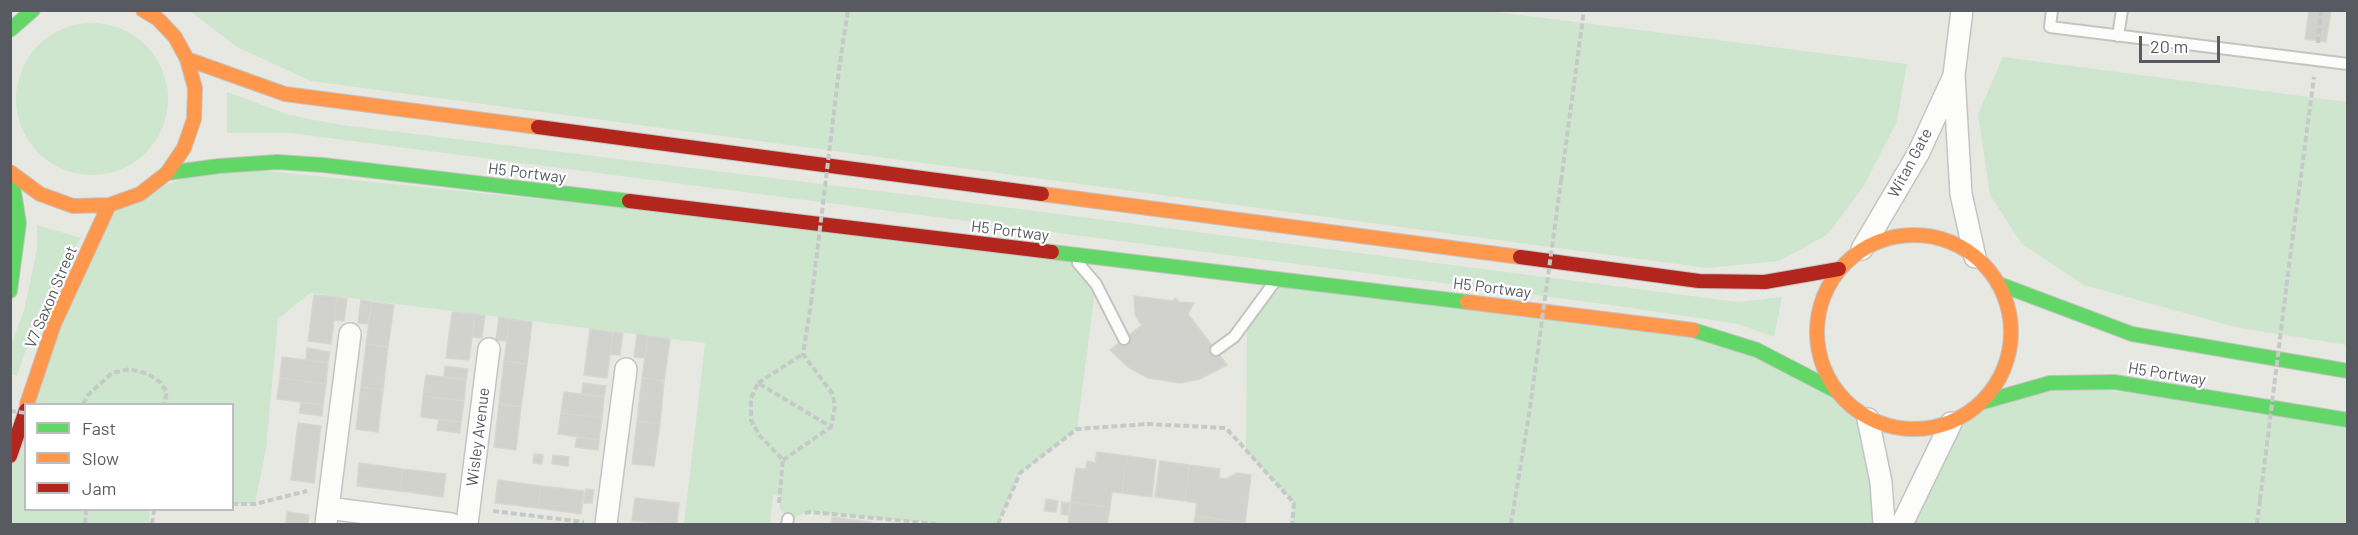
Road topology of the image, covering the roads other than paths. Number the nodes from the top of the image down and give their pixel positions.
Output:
1 (33, 10) edge
2 (143, 10) edge
3 (1962, 10) edge
4 (2052, 10) edge
5 (2122, 10) edge
6 (157, 15) edge
7 (10, 30) edge
8 (2118, 36) junction
9 (187, 59) junction
10 (2348, 64) edge
11 (1954, 75) junction
12 (11, 172) edge
13 (167, 173) junction
14 (109, 205) junction
15 (1862, 249) junction
16 (1070, 254) junction
17 (1975, 257) junction
18 (1839, 269) junction
19 (1277, 279) junction
20 (1999, 284) junction
21 (10, 291) edge
22 (350, 334) dead end
23 (1124, 339) dead end
24 (489, 349) dead end
25 (1216, 350) dead end
26 (626, 369) dead end
27 (2348, 371) edge
28 (1836, 391) junction
29 (1983, 402) junction
30 (28, 403) edge
31 (24, 418) edge
32 (1868, 418) junction
33 (2348, 420) edge
34 (1951, 423) junction
35 (10, 456) edge
36 (327, 516) edge
37 (451, 525) edge
38 (467, 525) edge
39 (606, 525) edge
40 (1884, 525) edge
41 (1902, 525) edge

1 - 7 main road
2 - 6 main road
3 - 11 street, Witan Gate
4 - 8 lane
5 - 8 lane
6 - 9 main road
8 - 10 lane
9 - 13 main road
9 - 18 main road, H5 Portway
11 - 15 street, Witan Gate
11 - 17 street, Witan Gate
12 - 14 main road
12 - 21 main road
13 - 14 main road
13 - 16 main road, H5 Portway
14 - 30 main road, V7 Saxon Street
15 - 17 main road
15 - 18 main road
16 - 19 main road, H5 Portway
16 - 23 lane
17 - 20 main road
18 - 28 main road
19 - 25 lane
19 - 28 main road, H5 Portway
20 - 27 main road, H5 Portway
20 - 29 main road
22 - 36 street
24 - 38 street, Wisley Avenue
26 - 39 street
28 - 32 main road
29 - 33 main road, H5 Portway
29 - 34 main road
31 - 35 main road
32 - 34 main road
32 - 40 street
34 - 41 street
36 - 37 street

